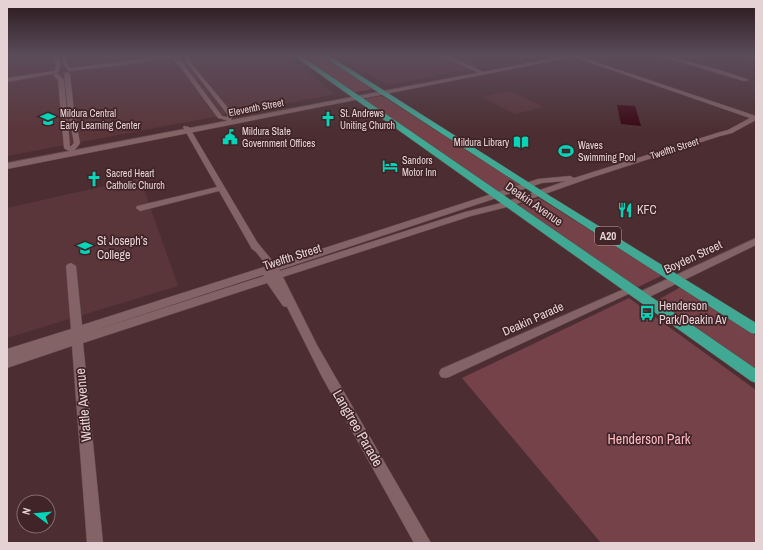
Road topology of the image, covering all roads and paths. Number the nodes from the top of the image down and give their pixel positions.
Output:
1 (61, 81) edge
2 (69, 81) edge
3 (193, 81) edge
4 (203, 81) edge
5 (332, 81) edge
6 (365, 81) edge
7 (436, 81) edge
8 (651, 81) edge
9 (382, 91) junction
10 (355, 97) junction
11 (756, 118) edge
12 (230, 121) junction
13 (187, 129) junction
14 (72, 152) junction
15 (7, 162) edge
16 (7, 166) edge
17 (584, 177) junction
18 (527, 185) junction
19 (222, 188) junction
20 (540, 193) junction
21 (497, 196) junction
22 (508, 204) junction
23 (140, 208) dead end
24 (756, 242) edge
25 (71, 266) dead end
26 (272, 273) junction
27 (676, 279) junction
28 (636, 292) junction
29 (756, 329) edge
30 (77, 336) junction
31 (7, 354) edge
32 (7, 363) edge
33 (445, 373) dead end
34 (756, 377) edge
35 (95, 543) edge
36 (423, 543) edge

1 - 14 street
2 - 14 street
3 - 12 street
4 - 12 street
5 - 10 highway, Deakin Avenue / A20
6 - 9 highway, Deakin Avenue / A20
7 - 9 main road, Eleventh Street
8 - 11 street
9 - 10 main road, Eleventh Street
9 - 18 highway, Deakin Avenue / A20
10 - 12 main road, Eleventh Street
10 - 21 highway, Deakin Avenue / A20
11 - 17 street, Twelfth Street
12 - 13 main road, Eleventh Street
13 - 14 main road, Eleventh Street
13 - 19 street, Langtree Parade
14 - 15 main road, Eleventh Street
14 - 16 main road, Eleventh Street
17 - 18 street, Twelfth Street
17 - 20 street, Twelfth Street
18 - 20 highway, Deakin Avenue / A20
18 - 21 street, Twelfth Street
19 - 23 street
19 - 26 street, Langtree Parade
20 - 22 street, Twelfth Street
20 - 27 highway, Deakin Avenue / A20
21 - 22 highway, Deakin Avenue / A20
21 - 26 street, Twelfth Street
22 - 26 street, Twelfth Street
22 - 28 highway, Deakin Avenue / A20
24 - 27 street, Boyden Street
25 - 30 street, Wattle Avenue
26 - 30 street, Twelfth Street
26 - 36 street, Langtree Parade
27 - 28 street, Boyden Street
27 - 29 highway, Deakin Avenue / A20
28 - 33 street, Deakin Parade
28 - 34 highway, Deakin Avenue / A20
30 - 31 street, Twelfth Street
30 - 32 street, Twelfth Street
30 - 35 street, Wattle Avenue

